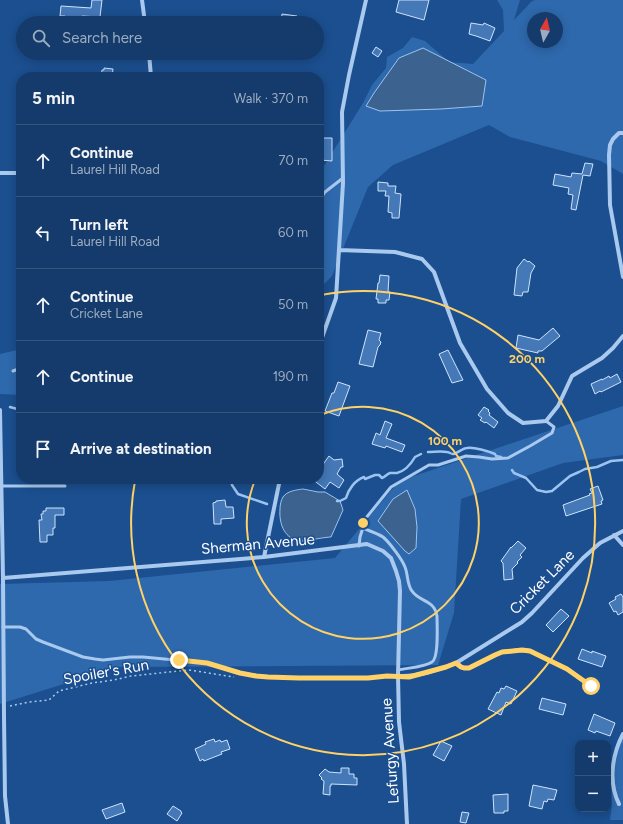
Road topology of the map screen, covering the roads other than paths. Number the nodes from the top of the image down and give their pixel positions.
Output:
1 (142, 0) edge
2 (366, 0) edge
3 (144, 16) edge
4 (150, 60) edge
5 (151, 72) edge
6 (623, 129) edge
7 (621, 133) edge
8 (0, 172) edge
9 (16, 173) edge
10 (343, 178) junction
11 (324, 194) edge
12 (339, 250) junction
13 (623, 277) edge
14 (324, 332) edge
15 (623, 336) edge
16 (16, 370) edge
17 (12, 371) dead end
18 (0, 410) edge
19 (546, 420) junction
20 (279, 484) edge
21 (2, 486) junction
22 (65, 486) dead end
23 (363, 528) junction
24 (623, 531) edge
25 (614, 535) junction
26 (623, 545) edge
27 (359, 546) junction
28 (264, 557) junction
29 (4, 578) junction
30 (3, 627) junction
31 (456, 663) junction
32 (398, 670) junction
33 (398, 676) junction
34 (591, 686) dead end
35 (2, 717) edge
36 (623, 734) edge
37 (619, 804) dead end
38 (8, 824) edge
39 (407, 824) edge

1 - 3 street
2 - 10 street
4 - 5 street
6 - 7 lane
7 - 13 street
8 - 9 street
10 - 11 lane
10 - 12 street
12 - 14 street
12 - 19 street
15 - 19 street
16 - 17 lane
18 - 21 street
19 - 23 lane
20 - 28 street
21 - 22 lane
21 - 29 street
23 - 27 lane
23 - 32 lane
24 - 25 street, Cricket Lane
25 - 26 street
25 - 31 street, Cricket Lane
27 - 28 street, Sherman Avenue
27 - 32 street, Sherman Avenue
28 - 29 street, Sherman Avenue
29 - 30 street
30 - 33 lane
30 - 35 street
31 - 33 street, Cricket Lane
31 - 34 street
32 - 33 street, Sherman Avenue
33 - 39 street, Lefurgy Avenue
35 - 38 street
36 - 37 street

